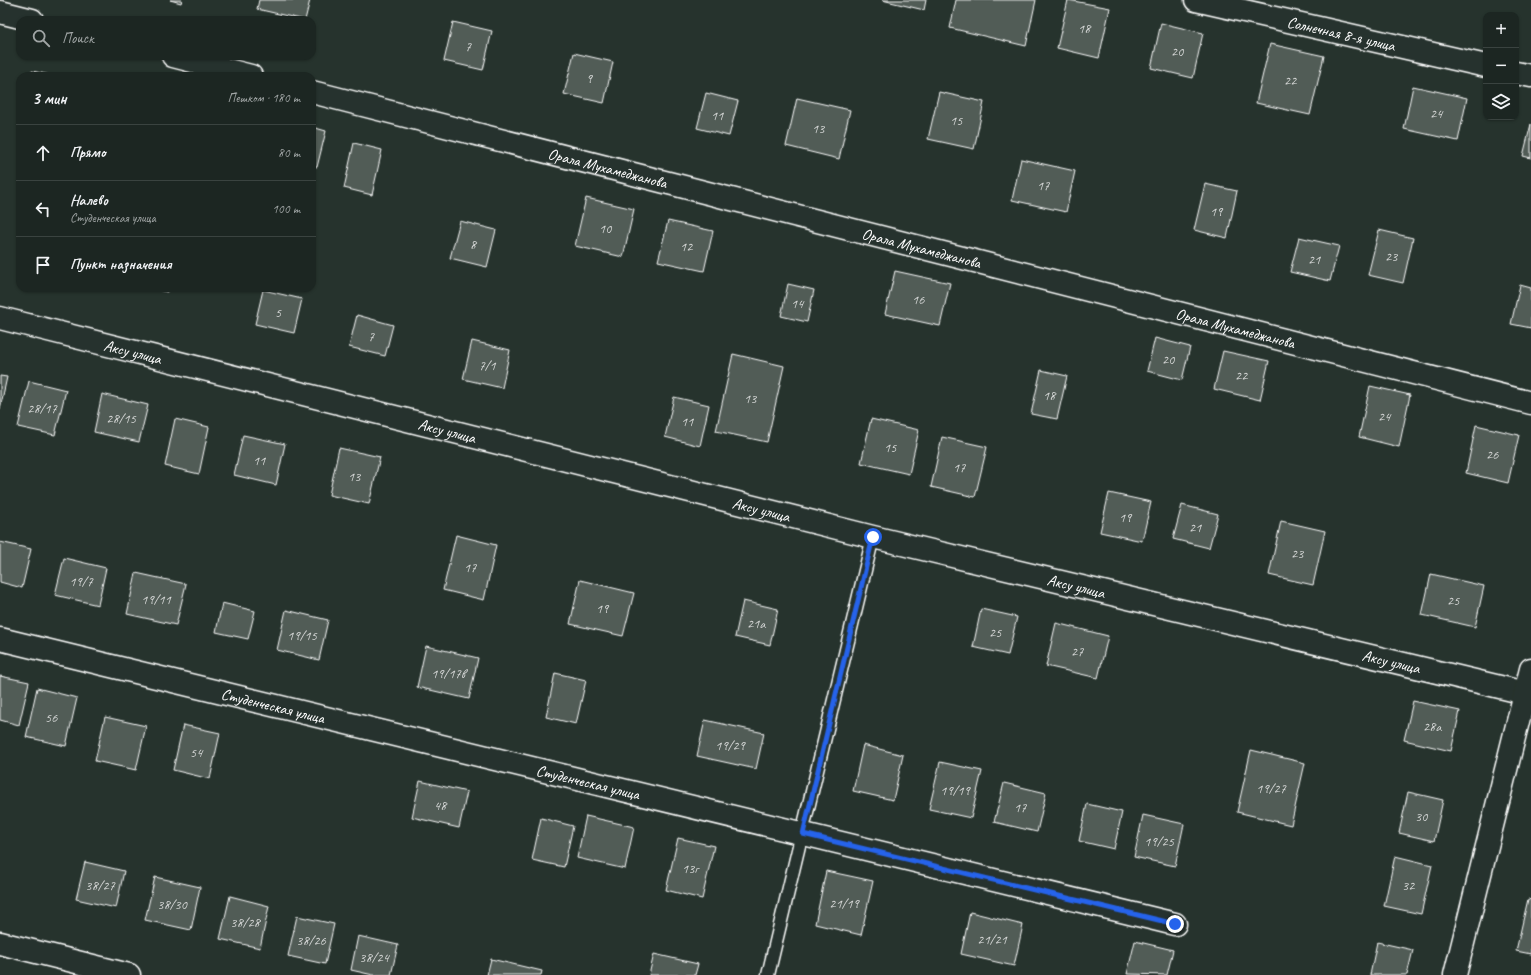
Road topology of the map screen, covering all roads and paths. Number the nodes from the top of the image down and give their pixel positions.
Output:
1 (1196, 0) edge
2 (0, 12) edge
3 (16, 16) edge
4 (188, 60) edge
5 (1483, 65) edge
6 (235, 72) edge
7 (1519, 74) edge
8 (1531, 76) edge
9 (316, 93) edge
10 (0, 318) edge
11 (1531, 403) edge
12 (873, 537) junction
13 (0, 639) edge
14 (1531, 669) edge
15 (1525, 693) junction
16 (803, 834) junction
17 (1175, 924) dead end
18 (0, 943) edge
19 (129, 975) edge
20 (768, 975) edge
21 (1455, 975) edge

1 - 5 street, Солнечная 8-я улица
2 - 3 street
4 - 6 street
7 - 8 street
9 - 11 street, Орала Мухамеджанова
10 - 12 street, Аксу улица
12 - 15 street, Аксу улица
12 - 16 lane
13 - 16 street, Студенческая улица
14 - 15 street
15 - 21 street
16 - 17 street, Студенческая улица
16 - 20 lane
18 - 19 street

